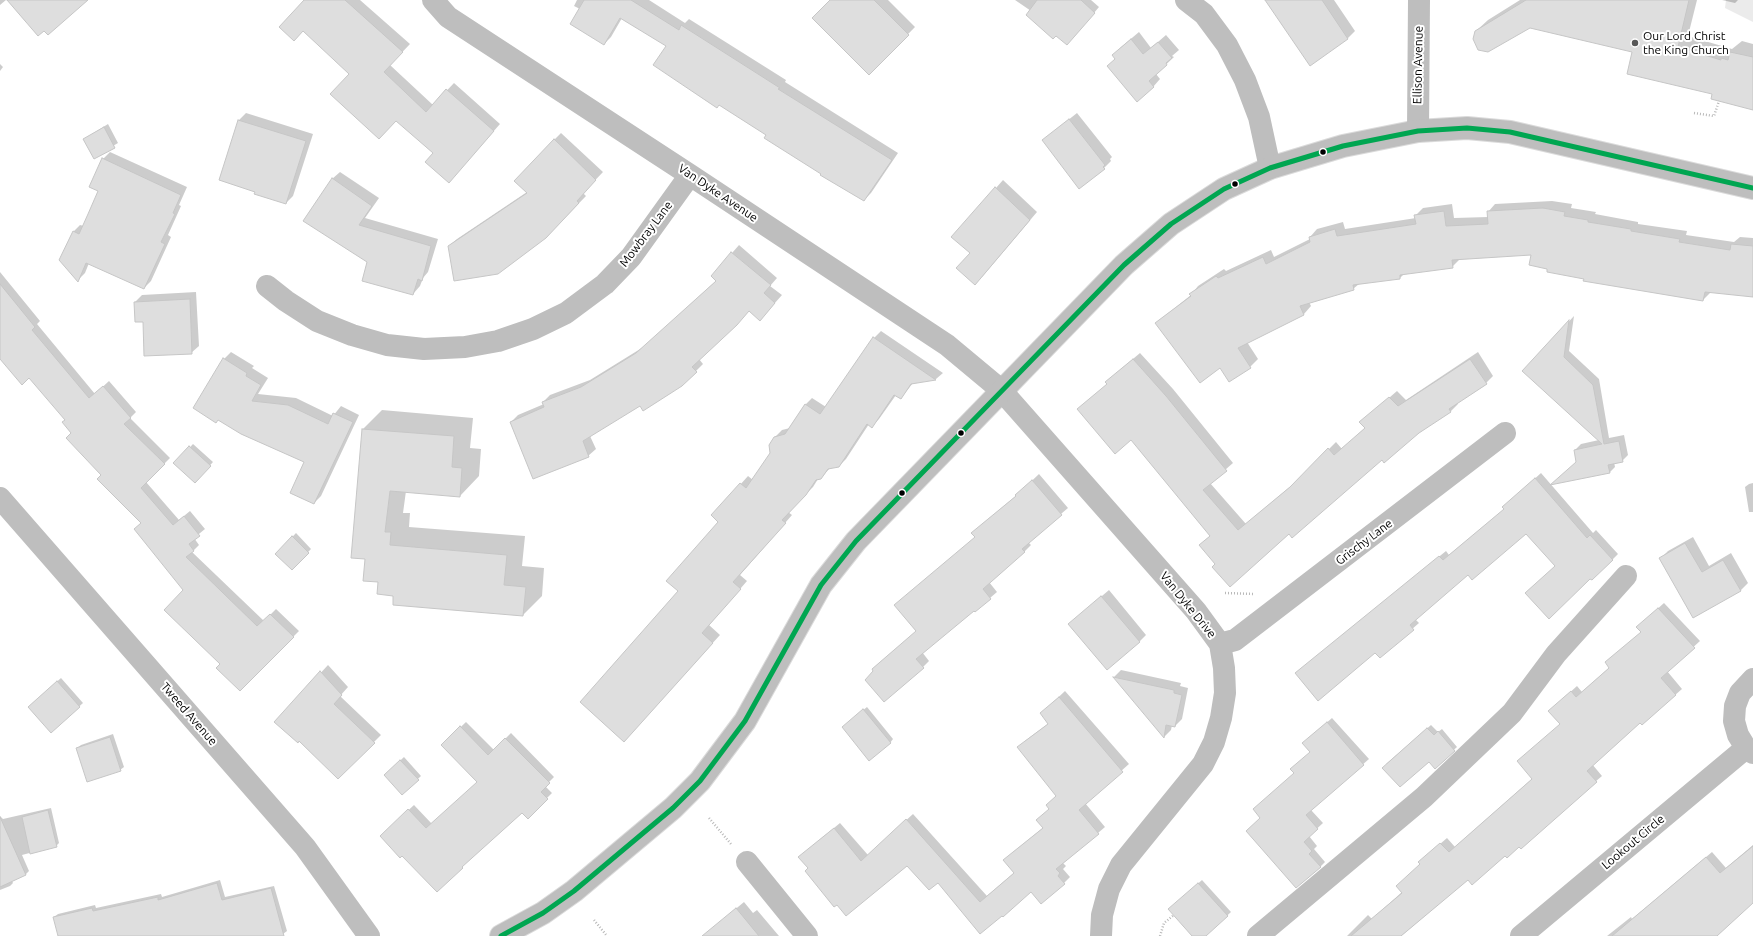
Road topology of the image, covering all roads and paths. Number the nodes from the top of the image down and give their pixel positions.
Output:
1 (433, 0) edge
2 (1186, 0) edge
3 (1419, 0) edge
4 (1719, 101) dead end
5 (1694, 113) dead end
6 (1418, 131) junction
7 (1270, 168) junction
8 (690, 175) junction
9 (1753, 188) edge
10 (267, 286) dead end
11 (1001, 390) junction
12 (1505, 433) dead end
13 (0, 498) edge
14 (1626, 576) dead end
15 (1220, 644) junction
16 (1753, 679) edge
17 (1749, 750) edge
18 (709, 818) dead end
19 (747, 862) joint
20 (1174, 915) dead end
21 (594, 920) dead end
22 (369, 936) edge
23 (501, 936) edge
24 (607, 936) edge
25 (807, 936) edge
26 (1101, 936) edge
27 (1160, 936) edge
28 (1258, 936) edge
29 (1521, 936) edge

1 - 8 street, Van Dyke Avenue
2 - 7 street
3 - 6 street, Ellison Avenue
4 - 5 path
6 - 7 street
6 - 9 street
7 - 11 street
8 - 10 street, Mowbray Lane
8 - 11 street, Van Dyke Avenue
11 - 15 street, Van Dyke Drive
11 - 23 street
12 - 15 street, Grischy Lane
13 - 22 street, Tweed Avenue
14 - 28 street
15 - 26 street, Van Dyke Drive
16 - 17 street, Lookout Circle
17 - 29 street, Lookout Circle
18 - 19 path
19 - 25 street
20 - 27 path
21 - 24 path

